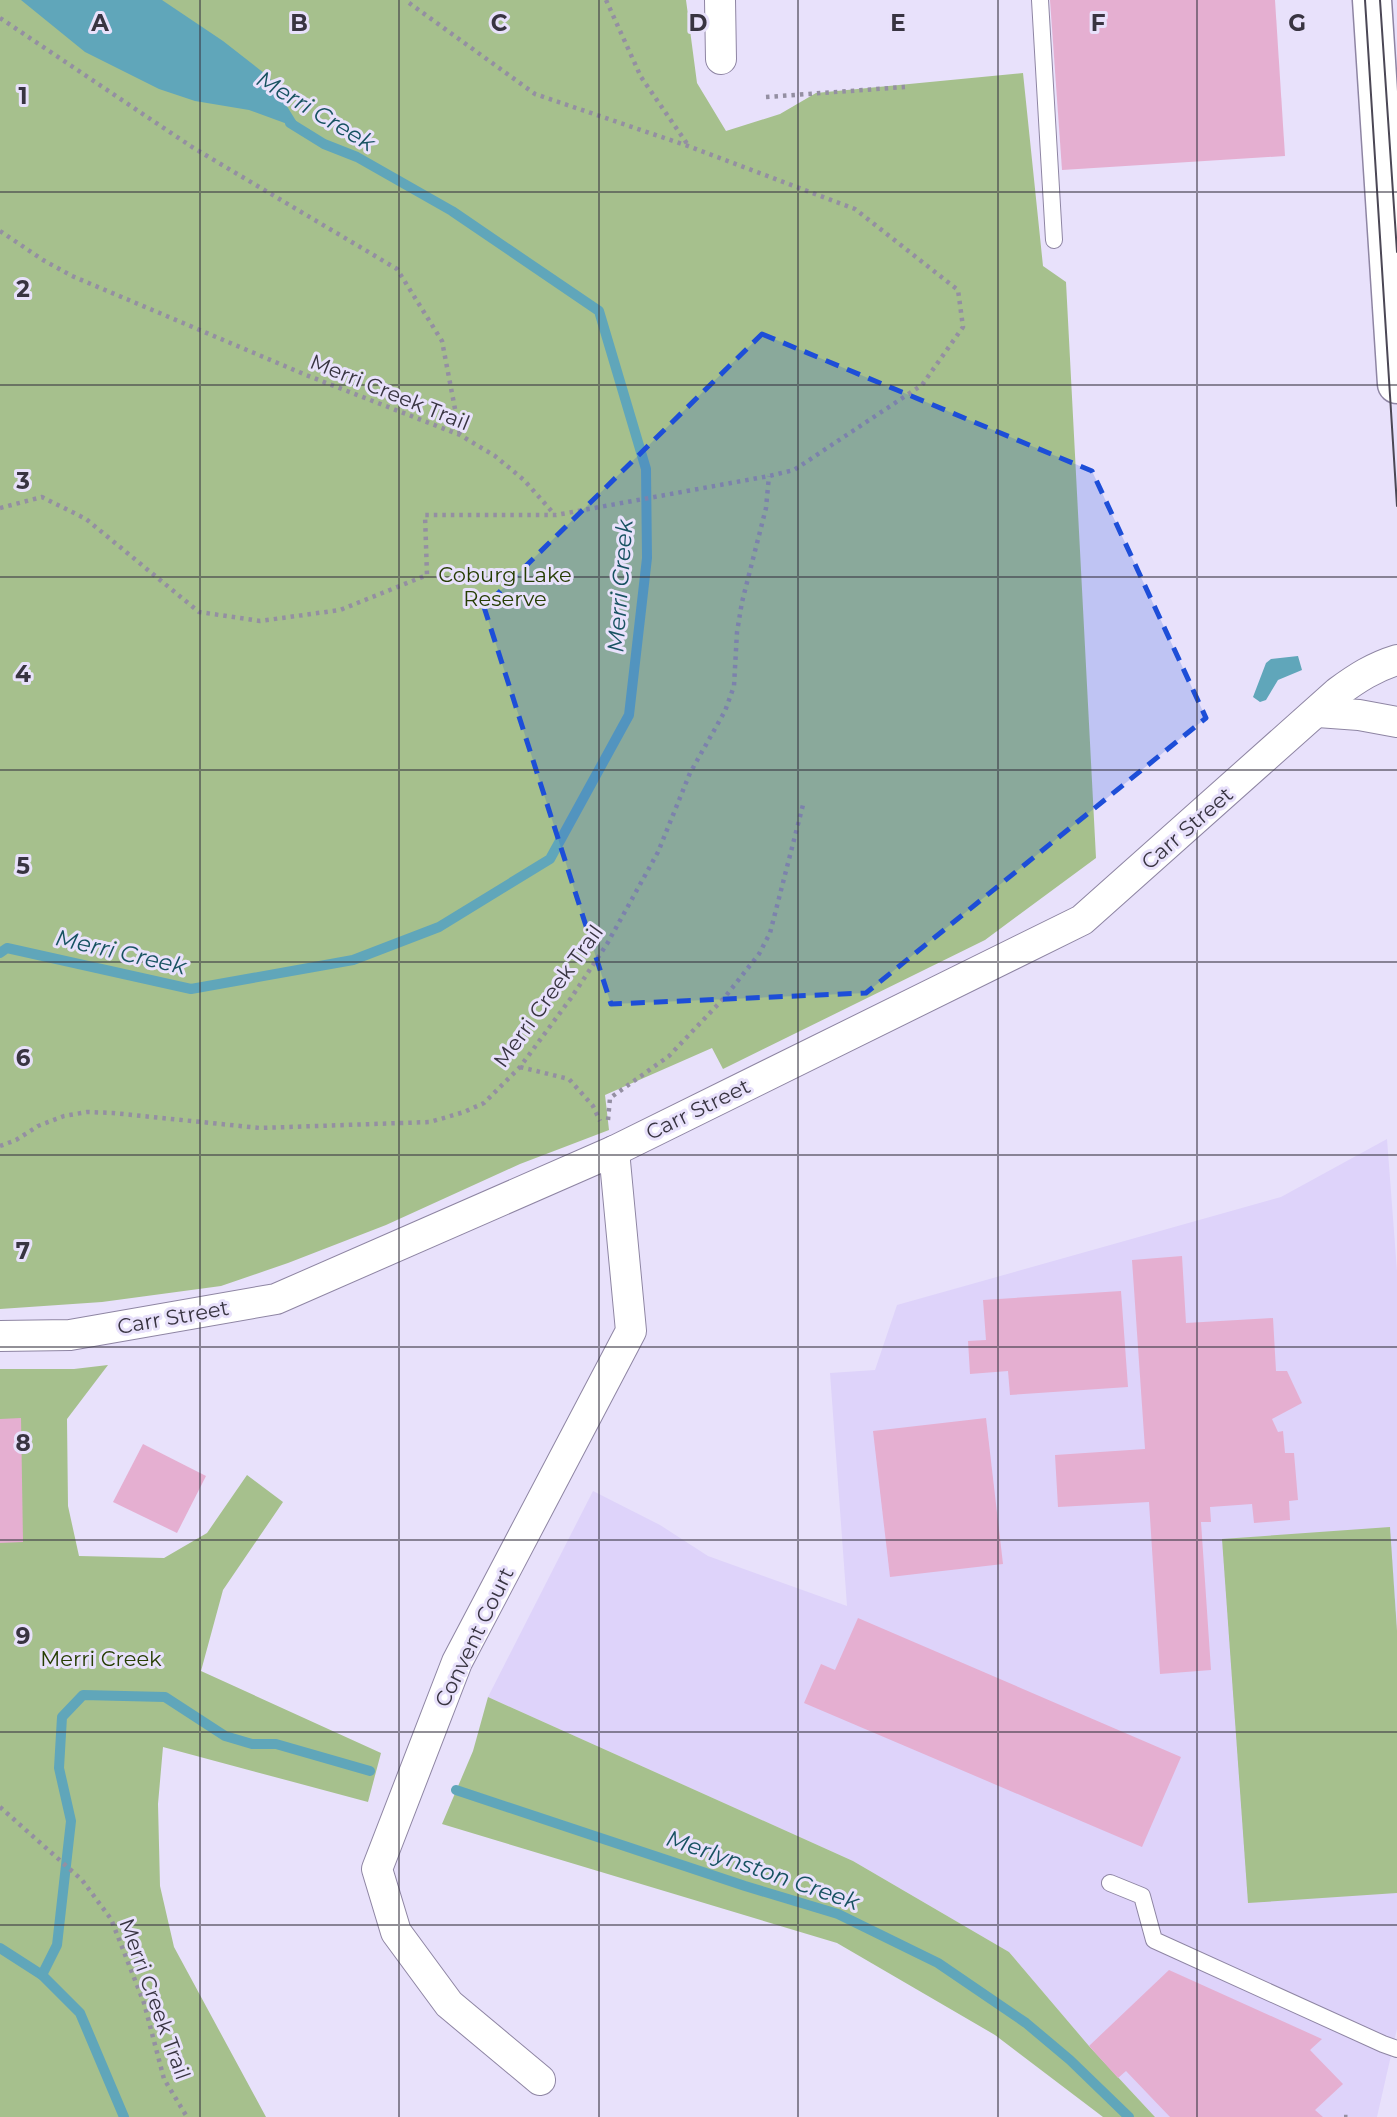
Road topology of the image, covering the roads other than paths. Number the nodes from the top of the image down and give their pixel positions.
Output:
1 (720, 0) edge
2 (1040, 0) edge
3 (1372, 0) edge
4 (721, 59) dead end
5 (1054, 240) dead end
6 (1397, 384) edge
7 (1397, 660) edge
8 (1318, 712) junction
9 (1397, 722) edge
10 (610, 1142) junction
11 (0, 1336) edge
12 (1110, 1883) dead end
13 (1397, 2049) edge
14 (540, 2080) dead end

1 - 4 street
2 - 5 lane
3 - 6 highway
7 - 8 street, Carr Street
8 - 9 street
8 - 10 street, Carr Street
10 - 11 street, Carr Street
10 - 14 street, Convent Court
12 - 13 lane

